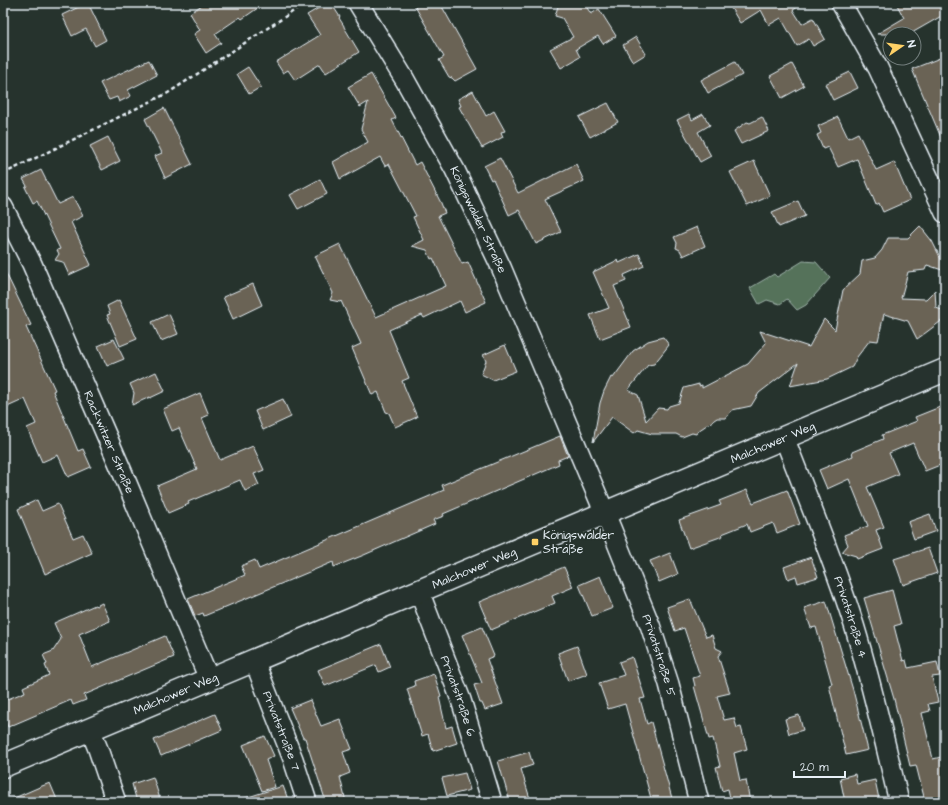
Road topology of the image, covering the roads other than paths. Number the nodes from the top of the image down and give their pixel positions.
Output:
1 (358, 3) edge
2 (841, 3) edge
3 (3, 207) edge
4 (945, 213) edge
5 (945, 370) edge
6 (784, 437) junction
7 (605, 514) junction
8 (419, 591) junction
9 (254, 660) junction
10 (209, 679) junction
11 (90, 729) junction
12 (3, 766) edge
13 (116, 802) edge
14 (307, 802) edge
15 (492, 802) edge
16 (699, 802) edge
17 (899, 802) edge

1 - 7 street, Königswalder Straße
2 - 4 street
3 - 10 street, Rackwitzer Straße
5 - 6 street, Malchower Weg
6 - 7 street, Malchower Weg
6 - 17 street, Privatstraße 4
7 - 8 street, Malchower Weg
7 - 16 street, Privatstraße 5
8 - 9 street, Malchower Weg
8 - 15 street, Privatstraße 6
9 - 10 street, Malchower Weg
9 - 14 street, Privatstraße 7
10 - 11 street, Malchower Weg
11 - 12 street, Malchower Weg
11 - 13 street

